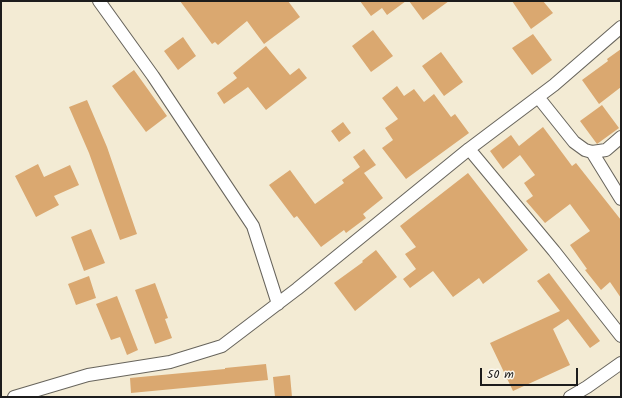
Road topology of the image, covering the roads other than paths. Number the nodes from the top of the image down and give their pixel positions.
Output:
1 (99, 1) edge
2 (621, 27) edge
3 (538, 97) junction
4 (621, 137) edge
5 (469, 149) junction
6 (592, 152) junction
7 (621, 199) edge
8 (278, 304) junction
9 (621, 336) edge
10 (621, 363) edge
11 (14, 397) edge
12 (570, 397) edge

1 - 8 street
2 - 3 street
3 - 5 street
3 - 6 street
4 - 6 street
5 - 8 street
5 - 9 street
6 - 7 street
8 - 11 street
10 - 12 street

